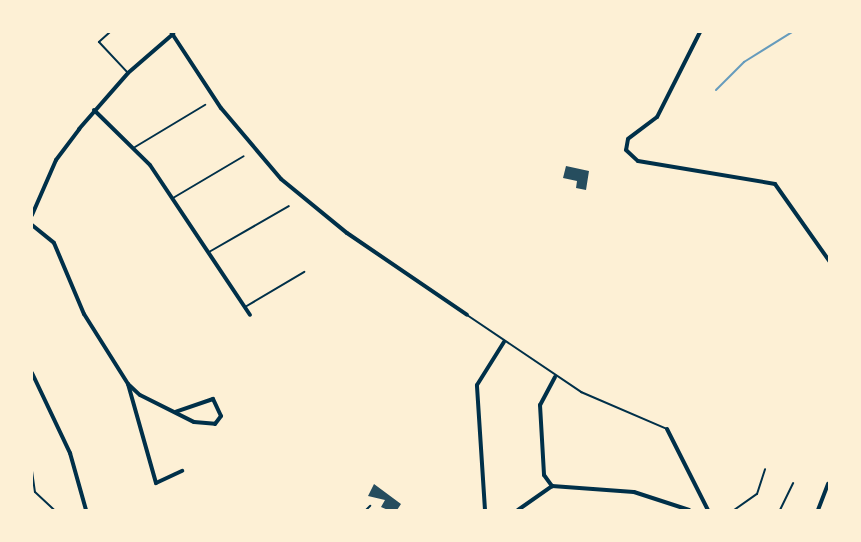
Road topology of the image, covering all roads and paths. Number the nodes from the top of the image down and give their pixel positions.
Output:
1 (110, 32) edge
2 (700, 32) edge
3 (172, 33) edge
4 (128, 73) junction
5 (205, 105) dead end
6 (94, 110) junction
7 (135, 147) junction
8 (244, 156) dead end
9 (173, 198) junction
10 (289, 206) dead end
11 (32, 215) edge
12 (32, 225) edge
13 (209, 252) junction
14 (830, 262) edge
15 (304, 272) dead end
16 (245, 307) junction
17 (250, 315) dead end
18 (467, 315) joint
19 (504, 342) junction
20 (32, 374) edge
21 (555, 377) junction
22 (128, 384) junction
23 (176, 412) junction
24 (667, 429) joint
25 (765, 469) dead end
26 (32, 471) edge
27 (182, 471) dead end
28 (793, 483) dead end
29 (828, 484) edge
30 (552, 486) junction
31 (370, 506) dead end
32 (54, 510) edge
33 (86, 510) edge
34 (366, 510) edge
35 (485, 510) edge
36 (518, 510) edge
37 (689, 510) edge
38 (708, 510) edge
39 (734, 510) edge
40 (780, 510) edge
41 (818, 510) edge

1 - 4 lane
2 - 14 street
3 - 4 street
3 - 18 street
4 - 6 street
5 - 7 lane
6 - 7 street
6 - 11 street
7 - 9 street
8 - 9 lane
9 - 13 street
10 - 13 lane
12 - 22 street
13 - 16 street
15 - 16 lane
16 - 17 street
18 - 19 lane
19 - 21 lane
19 - 35 street
20 - 33 street
21 - 24 lane
21 - 30 street
22 - 23 street
22 - 27 street
23 - 23 street
24 - 38 street
25 - 39 lane
26 - 32 lane
28 - 40 lane
29 - 41 street
30 - 36 street
30 - 37 street
31 - 34 lane

